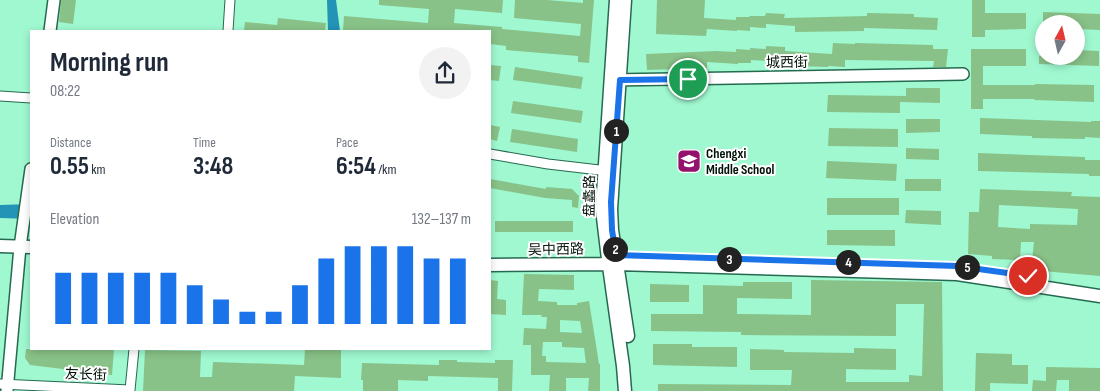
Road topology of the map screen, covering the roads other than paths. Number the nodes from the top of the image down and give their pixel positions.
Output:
1 (54, 0) edge
2 (230, 0) edge
3 (616, 0) edge
4 (625, 0) edge
5 (50, 30) edge
6 (228, 30) edge
7 (963, 74) dead end
8 (616, 80) junction
9 (0, 96) edge
10 (30, 98) edge
11 (491, 154) edge
12 (608, 171) junction
13 (30, 174) edge
14 (0, 246) edge
15 (25, 251) edge
16 (0, 254) edge
17 (491, 256) edge
18 (612, 259) junction
19 (491, 265) edge
20 (1100, 288) edge
21 (1100, 296) edge
22 (134, 350) edge
23 (5, 386) edge
24 (130, 390) edge
25 (625, 391) edge
26 (633, 391) edge

1 - 5 street
2 - 6 street
3 - 8 main road, 盘蠡路
4 - 8 main road, 盘蠡路
7 - 8 street, 城西街
8 - 12 main road, 盘蠡路
9 - 10 street
11 - 12 street
12 - 18 main road, 盘蠡路
13 - 15 street
14 - 15 main road
15 - 16 main road
15 - 23 street
17 - 18 main road, 吴中西路
18 - 19 main road, 吴中西路
18 - 20 main road, 吴中西路
18 - 21 main road, 吴中西路
18 - 25 main road, 盘蠡路
18 - 26 main road, 盘蠡路
22 - 24 street, 友长街
23 - 24 street, 友长街

